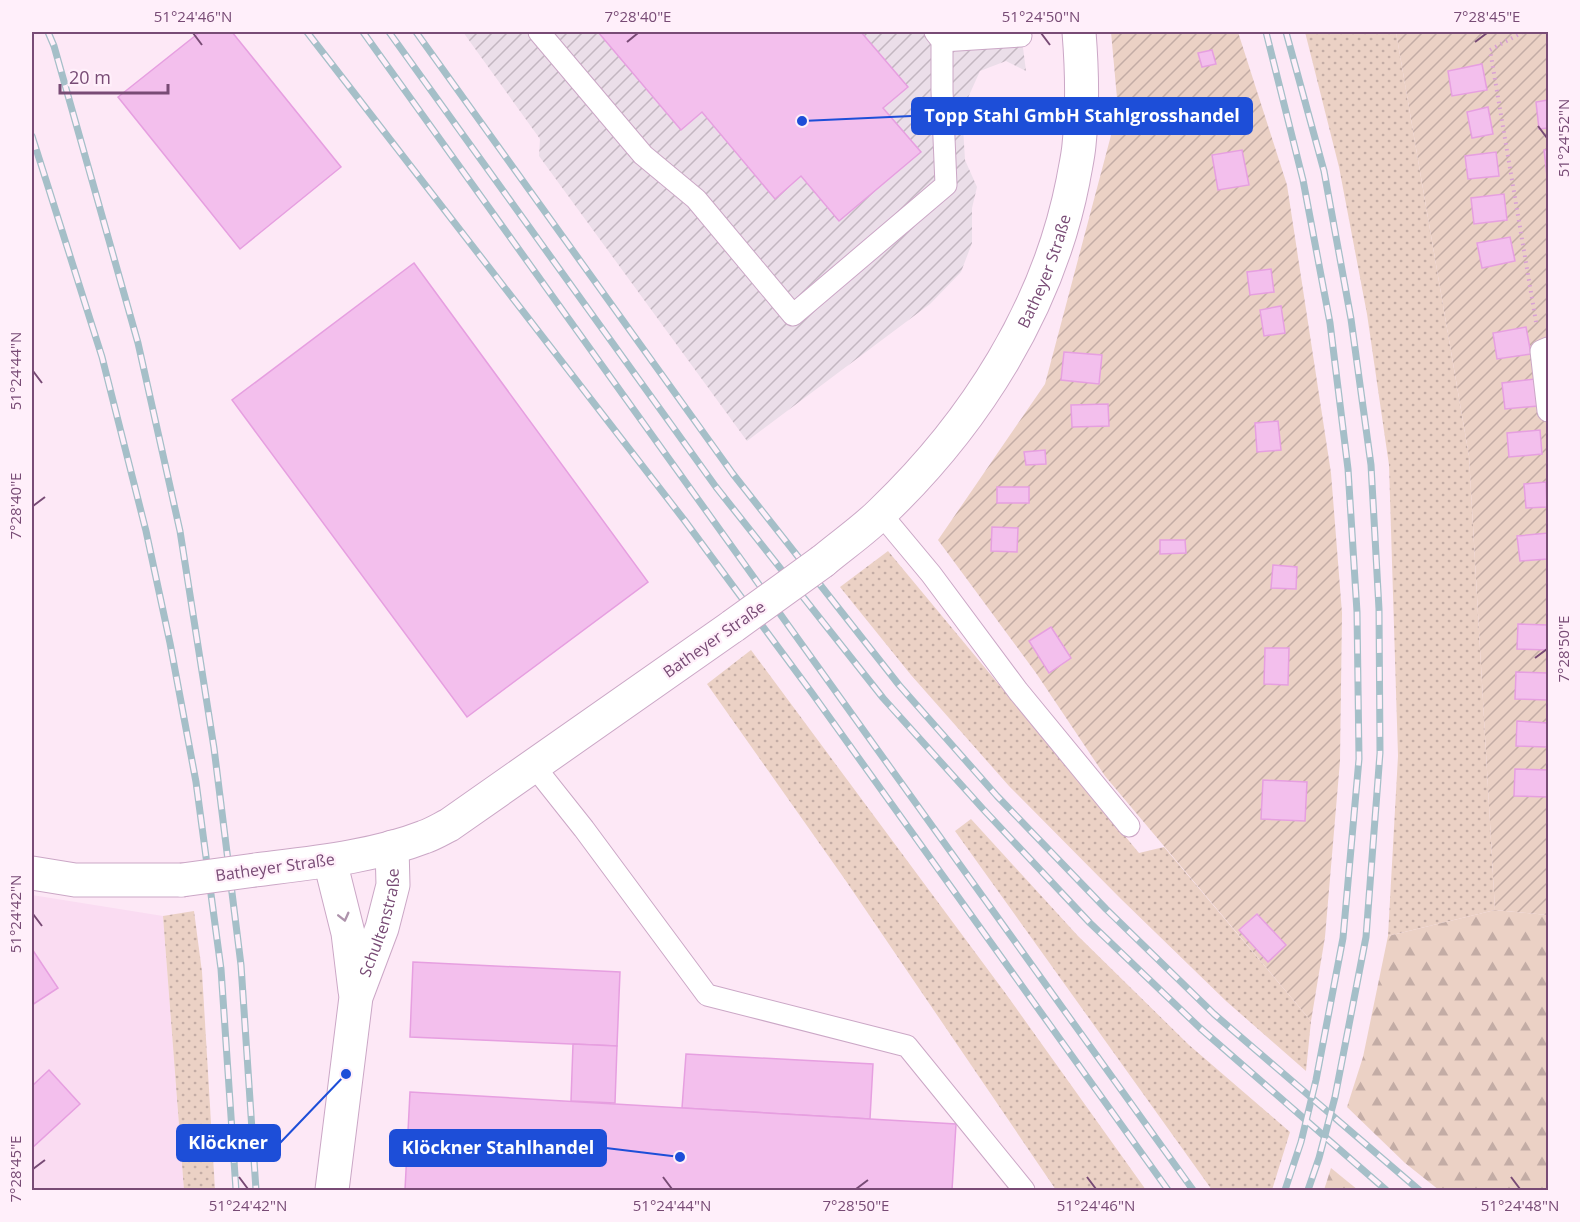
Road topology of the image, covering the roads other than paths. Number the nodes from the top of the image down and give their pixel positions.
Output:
1 (539, 32) edge
2 (1079, 32) edge
3 (939, 36) edge
4 (1021, 36) dead end
5 (1545, 350) edge
6 (1548, 411) edge
7 (881, 513) junction
8 (534, 766) junction
9 (1129, 826) dead end
10 (392, 847) junction
11 (330, 861) junction
12 (32, 873) edge
13 (356, 997) junction
14 (332, 1191) edge
15 (1024, 1191) edge

1 - 3 lane
2 - 7 street, Batheyer Straße
3 - 4 lane
5 - 6 lane
7 - 8 street, Batheyer Straße, bridge
7 - 9 lane
8 - 10 street, Batheyer Straße
8 - 15 lane
10 - 11 street, Batheyer Straße
10 - 13 street, Schultenstraße
11 - 12 street, Batheyer Straße, bridge
11 -> 13 street, Schultenstraße
13 - 14 street, Schultenstraße

